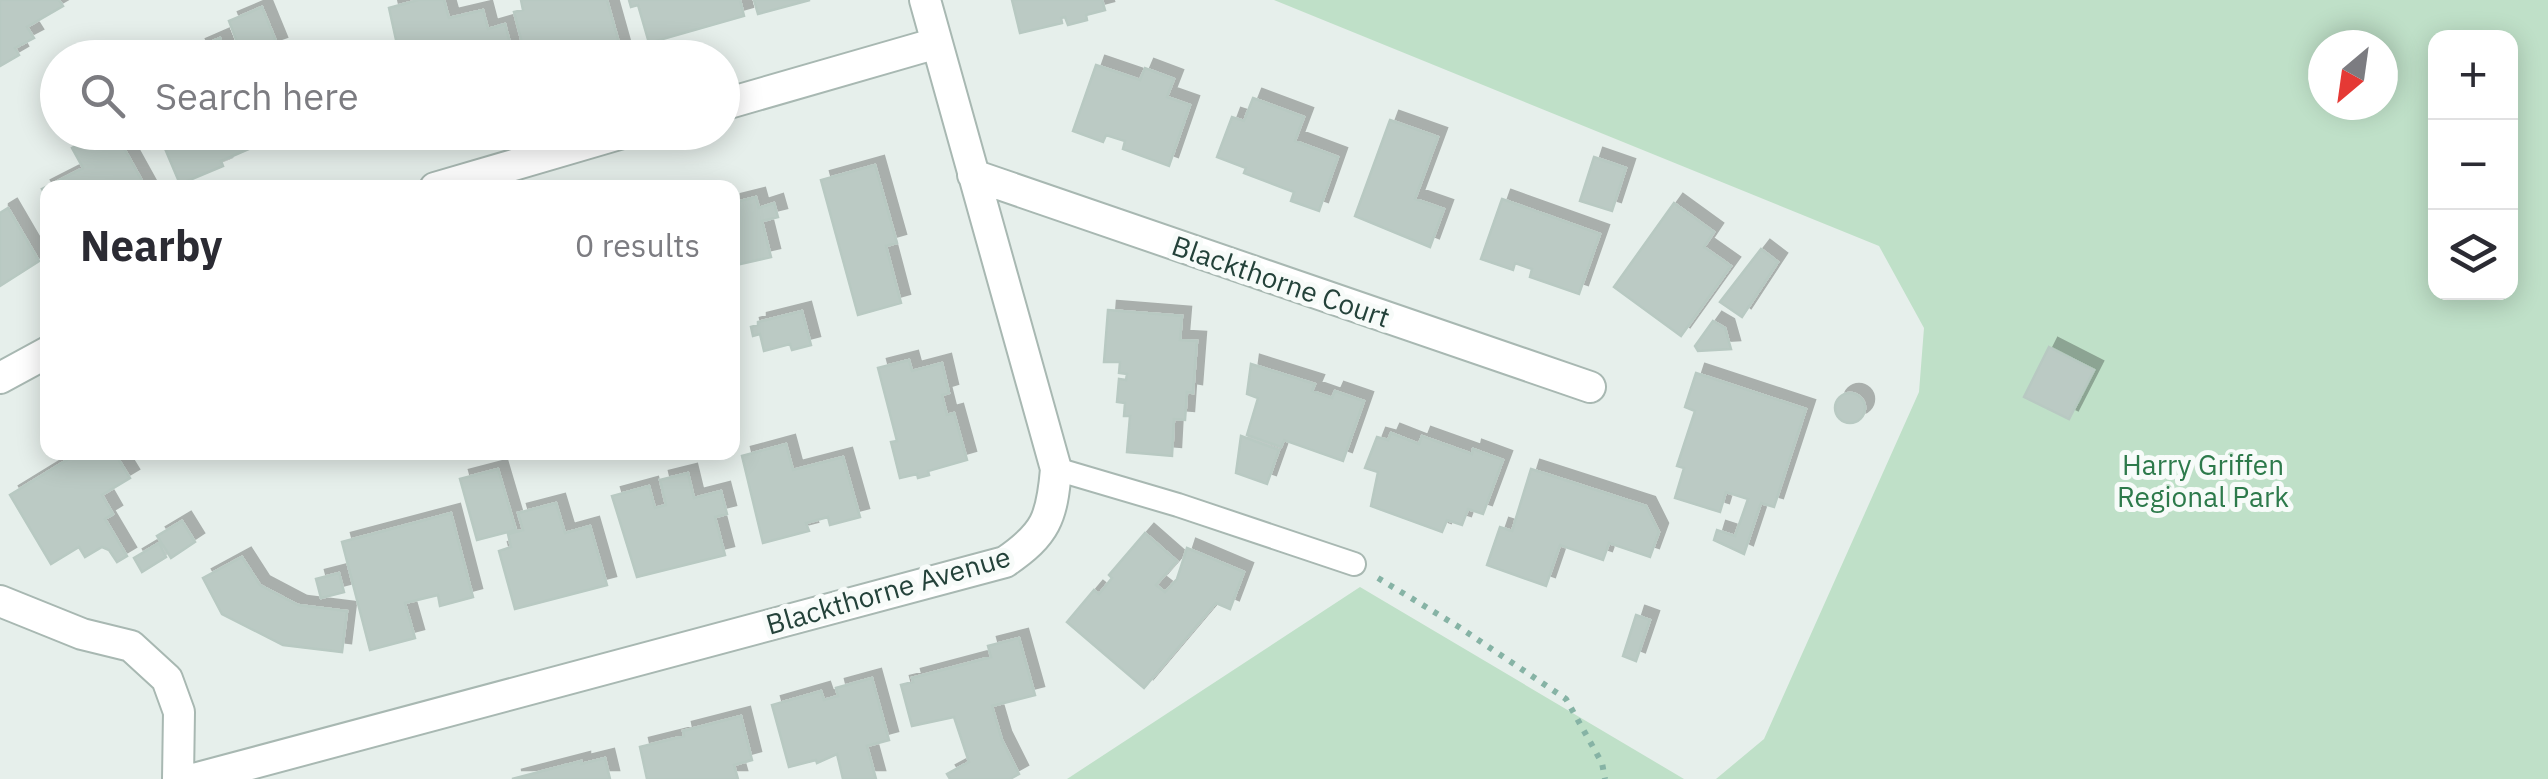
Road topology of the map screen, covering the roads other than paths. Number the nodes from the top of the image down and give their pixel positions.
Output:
1 (925, 0) edge
2 (937, 43) junction
3 (740, 100) edge
4 (565, 150) edge
5 (972, 175) junction
6 (462, 180) edge
7 (40, 356) edge
8 (0, 378) edge
9 (1590, 387) dead end
10 (1056, 469) junction
11 (1354, 564) road end
12 (0, 601) edge
13 (178, 779) edge
14 (194, 779) edge

1 - 2 street, Blackthorne Avenue
2 - 3 street
2 - 5 street, Blackthorne Avenue
4 - 6 street
5 - 9 street, Blackthorne Court
5 - 10 street, Blackthorne Avenue
7 - 8 street
10 - 11 lane
10 - 14 street, Blackthorne Avenue
12 - 13 street

